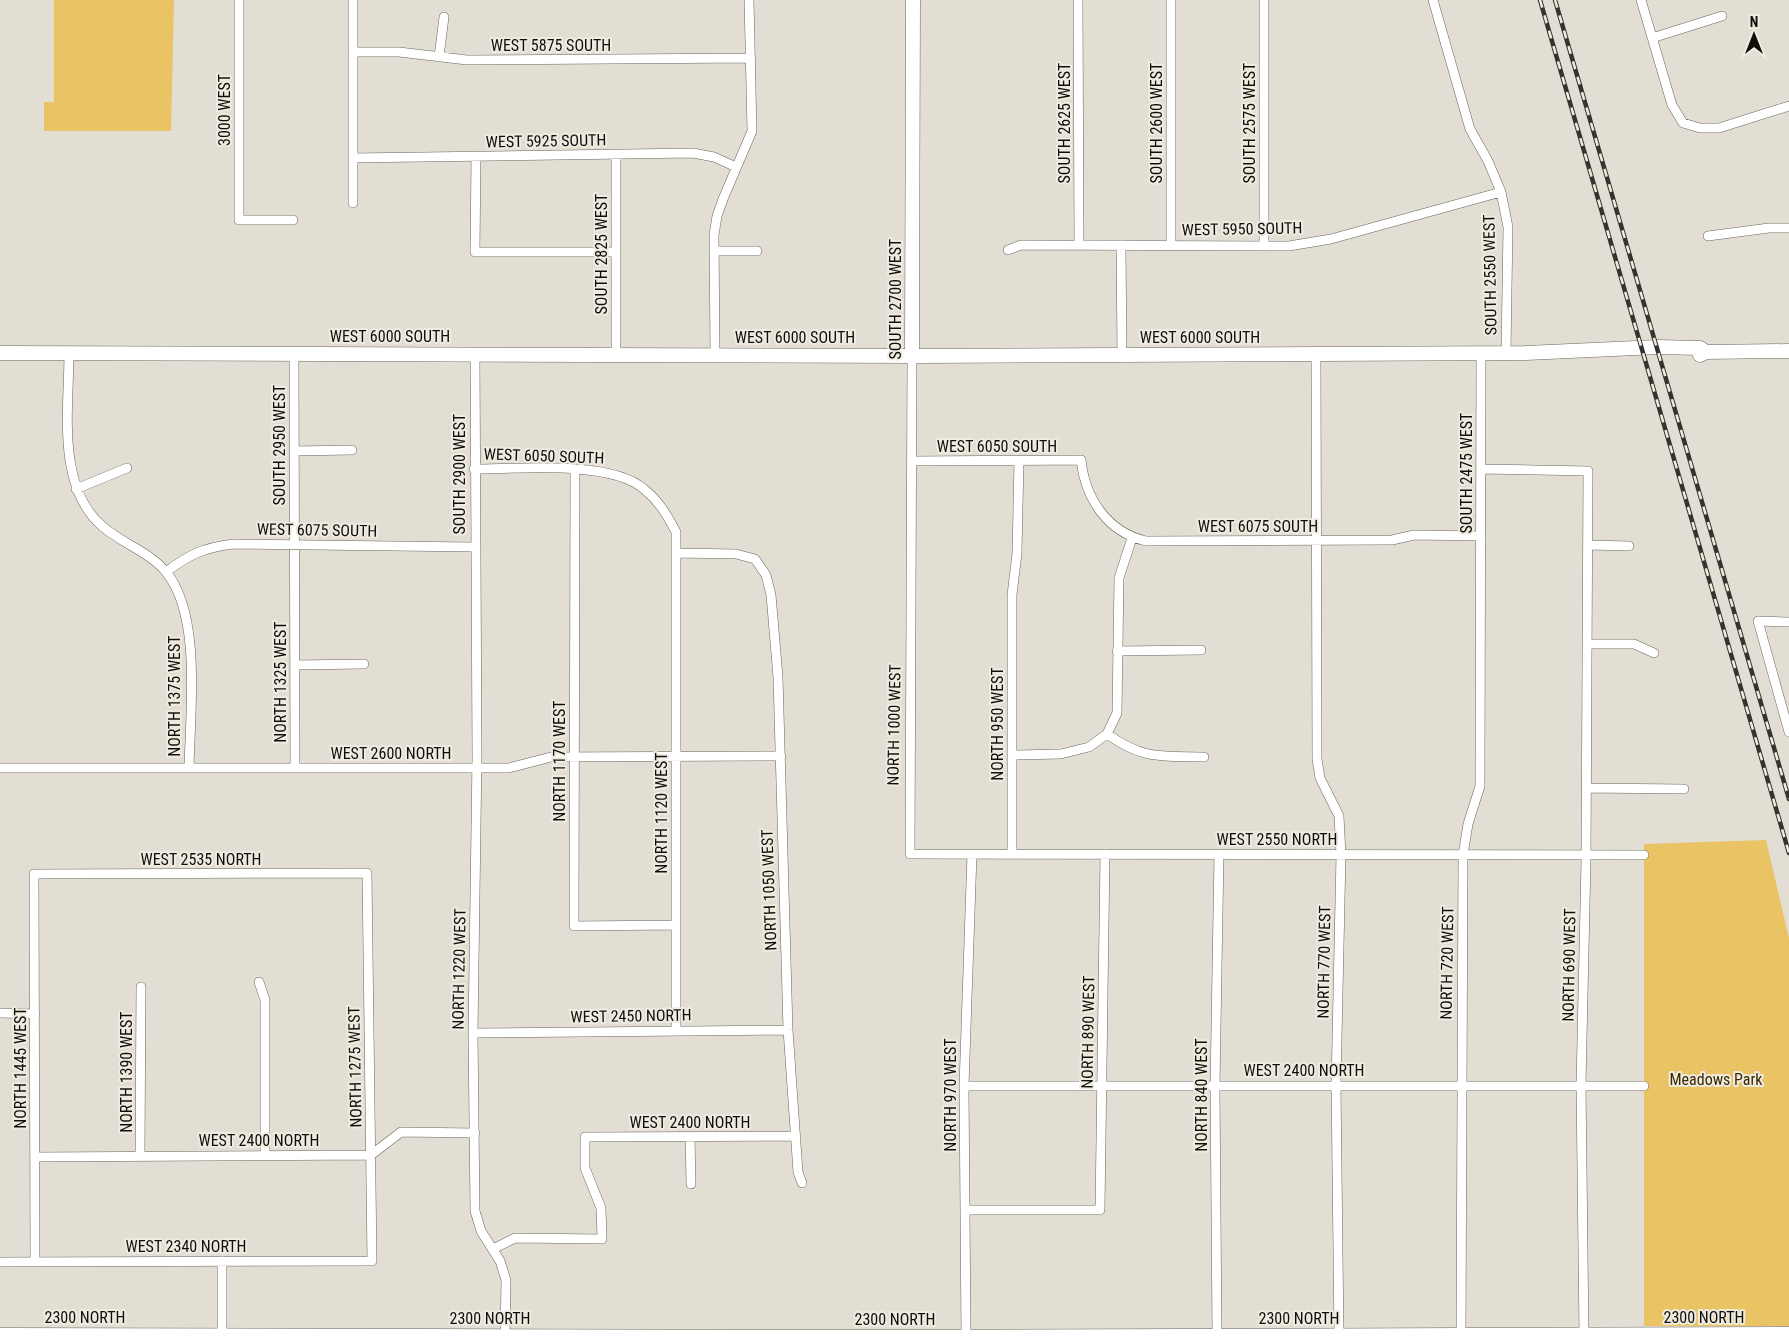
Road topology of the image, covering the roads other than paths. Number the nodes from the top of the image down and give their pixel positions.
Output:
1 (239, 0) edge
2 (353, 0) edge
3 (749, 0) edge
4 (913, 0) edge
5 (1078, 0) edge
6 (1171, 0) edge
7 (1264, 0) edge
8 (1433, 0) edge
9 (1640, 0) edge
10 (1722, 16) dead end
11 (444, 18) dead end
12 (1652, 38) junction
13 (353, 52) junction
14 (439, 57) junction
15 (751, 58) junction
16 (1789, 106) edge
17 (616, 155) junction
18 (476, 156) junction
19 (353, 158) junction
20 (736, 167) junction
21 (1501, 192) junction
22 (354, 203) dead end
23 (294, 220) dead end
24 (1789, 228) edge
25 (1708, 236) dead end
26 (1079, 245) junction
27 (1121, 245) junction
28 (1171, 245) junction
29 (1264, 246) junction
30 (1008, 250) dead end
31 (714, 251) junction
32 (757, 251) dead end
33 (616, 252) junction
34 (1789, 352) edge
35 (0, 353) edge
36 (69, 353) junction
37 (1481, 353) junction
38 (1506, 353) junction
39 (294, 354) junction
40 (475, 354) junction
41 (616, 354) junction
42 (715, 354) junction
43 (1316, 354) junction
44 (1122, 355) junction
45 (912, 356) junction
46 (352, 450) dead end
47 (294, 452) junction
48 (1019, 460) junction
49 (1081, 460) joint
50 (913, 461) junction
51 (127, 468) dead end
52 (474, 469) junction
53 (1481, 469) junction
54 (575, 470) junction
55 (76, 489) junction
56 (676, 532) joint
57 (1481, 536) junction
58 (1132, 538) junction
59 (1316, 540) junction
60 (295, 545) junction
61 (1588, 545) junction
62 (1629, 546) dead end
63 (474, 547) junction
64 (676, 553) junction
65 (166, 572) junction
66 (1481, 594) joint
67 (476, 595) joint
68 (295, 596) joint
69 (913, 597) joint
70 (1789, 622) edge
71 (1587, 644) junction
72 (1201, 650) dead end
73 (1117, 651) junction
74 (1654, 652) dead end
75 (364, 664) dead end
76 (295, 665) junction
77 (1789, 732) edge
78 (1107, 734) junction
79 (1012, 755) junction
80 (781, 756) junction
81 (574, 757) junction
82 (676, 757) junction
83 (1204, 757) dead end
84 (0, 768) edge
85 (189, 768) junction
86 (295, 768) junction
87 (477, 768) junction
88 (1587, 788) junction
89 (1684, 789) dead end
90 (910, 854) joint
91 (972, 854) junction
92 (1012, 854) junction
93 (1105, 854) junction
94 (1219, 854) junction
95 (1341, 855) junction
96 (1463, 855) junction
97 (1586, 855) junction
98 (1644, 855) dead end
99 (367, 873) joint
100 (34, 874) joint
101 (676, 926) junction
102 (259, 982) dead end
103 (141, 987) dead end
104 (0, 1013) edge
105 (35, 1014) junction
106 (788, 1030) junction
107 (676, 1031) junction
108 (473, 1033) junction
109 (1336, 1085) junction
110 (1461, 1085) junction
111 (1581, 1085) junction
112 (964, 1086) junction
113 (1102, 1086) junction
114 (1216, 1086) junction
115 (1644, 1086) dead end
116 (475, 1133) junction
117 (690, 1136) junction
118 (796, 1136) junction
119 (265, 1155) junction
120 (371, 1155) junction
121 (35, 1156) junction
122 (140, 1156) junction
123 (691, 1184) dead end
124 (802, 1184) dead end
125 (965, 1210) junction
126 (493, 1249) junction
127 (222, 1261) junction
128 (372, 1261) joint
129 (0, 1262) edge
130 (35, 1262) junction
131 (1789, 1334) edge
132 (0, 1335) edge
133 (1461, 1335) junction
134 (1584, 1335) junction
135 (505, 1336) junction
136 (966, 1336) junction
137 (1217, 1336) junction
138 (1339, 1336) junction
139 (222, 1338) edge
140 (336, 1338) edge
141 (448, 1338) edge
142 (559, 1338) edge
143 (1199, 1338) edge
144 (1390, 1338) edge
145 (1515, 1338) edge
146 (1647, 1338) edge
147 (720, 1339) edge
148 (858, 1339) edge
149 (1107, 1339) edge

1 - 23 street, 3000 WEST
2 - 13 street
3 - 15 street
4 - 45 street, SOUTH 2700 WEST
5 - 26 street, SOUTH 2625 WEST
6 - 28 street, SOUTH 2600 WEST
7 - 29 street, SOUTH 2575 WEST
8 - 21 street, SOUTH 2550 WEST
9 - 12 street
10 - 12 street
11 - 14 street
12 - 16 street
13 - 14 street, WEST 5875 SOUTH
13 - 19 street
14 - 15 street, WEST 5875 SOUTH
15 - 20 street
17 - 18 street, WEST 5925 SOUTH
17 - 20 street, WEST 5925 SOUTH
17 - 33 street, SOUTH 2825 WEST
18 - 19 street, WEST 5925 SOUTH
18 - 33 street
19 - 22 street
20 - 31 street
21 - 29 street, WEST 5950 SOUTH
21 - 38 street, SOUTH 2550 WEST
24 - 25 street
26 - 27 street, WEST 5950 SOUTH
26 - 30 street, WEST 5950 SOUTH
27 - 28 street, WEST 5950 SOUTH
27 - 44 street
28 - 29 street, WEST 5950 SOUTH
31 - 32 street
31 - 42 street
33 - 41 street, SOUTH 2825 WEST
34 - 38 street, WEST 6000 SOUTH
35 - 36 street, WEST 6000 SOUTH
36 - 39 street, WEST 6000 SOUTH
36 - 55 street
37 - 38 street, WEST 6000 SOUTH
37 - 43 street, WEST 6000 SOUTH
37 - 53 street, SOUTH 2475 WEST
39 - 40 street, WEST 6000 SOUTH
39 - 47 street, SOUTH 2950 WEST
40 - 41 street, WEST 6000 SOUTH
40 - 52 street, SOUTH 2900 WEST
41 - 42 street, WEST 6000 SOUTH
42 - 45 street, WEST 6000 SOUTH
43 - 44 street, WEST 6000 SOUTH
43 - 59 street
44 - 45 street, WEST 6000 SOUTH
45 - 50 street, SOUTH 2700 WEST
46 - 47 street
47 - 60 street, SOUTH 2950 WEST
48 - 49 street, WEST 6050 SOUTH
48 - 50 street, WEST 6050 SOUTH
48 - 79 street, NORTH 950 WEST
49 - 58 street, WEST 6075 SOUTH
50 - 69 street, SOUTH 2700 WEST
51 - 55 street
52 - 54 street, WEST 6050 SOUTH
52 - 63 street, SOUTH 2900 WEST
53 - 57 street, SOUTH 2475 WEST
53 - 61 street, NORTH 690 WEST
54 - 56 street, WEST 6050 SOUTH
54 - 81 street, NORTH 1170 WEST
55 - 65 street
56 - 64 street, NORTH 1120 WEST
57 - 59 street, WEST 6075 SOUTH
57 - 66 street, SOUTH 2475 WEST
58 - 59 street, WEST 6075 SOUTH
58 - 73 street
59 - 95 street, NORTH 770 WEST
60 - 63 street, WEST 6075 SOUTH
60 - 65 street, WEST 6075 SOUTH
60 - 68 street, SOUTH 2950 WEST
61 - 62 street
61 - 71 street, NORTH 690 WEST
63 - 67 street, SOUTH 2900 WEST
64 - 80 street, NORTH 1050 WEST
64 - 82 street, NORTH 1120 WEST
65 - 85 street, NORTH 1375 WEST
66 - 96 street, NORTH 720 WEST
67 - 87 street, NORTH 1220 WEST
68 - 76 street, NORTH 1325 WEST
69 - 90 street, NORTH 1000 WEST
70 - 77 street
71 - 74 street
71 - 88 street, NORTH 690 WEST
72 - 73 street
73 - 78 street
75 - 76 street
76 - 86 street, NORTH 1325 WEST
78 - 79 street
78 - 83 street
79 - 92 street, NORTH 950 WEST
80 - 82 street, WEST 2600 NORTH
80 - 106 street, NORTH 1050 WEST
81 - 82 street, WEST 2600 NORTH
81 - 87 street, WEST 2600 NORTH
81 - 101 street, NORTH 1170 WEST
82 - 101 street, NORTH 1120 WEST
84 - 85 street, WEST 2600 NORTH
85 - 86 street, WEST 2600 NORTH
86 - 87 street, WEST 2600 NORTH
87 - 108 street, NORTH 1220 WEST
88 - 89 street
88 - 97 street, NORTH 690 WEST
90 - 91 street, WEST 2550 NORTH
91 - 92 street, WEST 2550 NORTH
91 - 112 street, NORTH 970 WEST
92 - 93 street, WEST 2550 NORTH
93 - 94 street, WEST 2550 NORTH
93 - 113 street, NORTH 890 WEST
94 - 95 street, WEST 2550 NORTH
94 - 114 street, NORTH 840 WEST
95 - 96 street, WEST 2550 NORTH
95 - 109 street, NORTH 770 WEST
96 - 97 street, WEST 2550 NORTH
96 - 110 street, NORTH 720 WEST
97 - 98 street, WEST 2550 NORTH
97 - 111 street, NORTH 690 WEST
99 - 100 street, WEST 2535 NORTH
99 - 120 street, NORTH 1275 WEST
100 - 105 street, NORTH 1445 WEST
101 - 107 street, NORTH 1120 WEST
102 - 119 street
103 - 122 street, NORTH 1390 WEST
104 - 105 street
105 - 121 street, NORTH 1445 WEST
106 - 107 street, WEST 2450 NORTH
106 - 118 street, NORTH 1050 WEST
107 - 108 street, WEST 2450 NORTH
108 - 116 street, NORTH 1220 WEST
109 - 110 street, WEST 2400 NORTH
109 - 114 street, WEST 2400 NORTH
109 - 138 street, NORTH 770 WEST
110 - 111 street, WEST 2400 NORTH
110 - 133 street, NORTH 720 WEST
111 - 115 street, WEST 2400 NORTH
111 - 134 street, NORTH 690 WEST
112 - 113 street, WEST 2400 NORTH
112 - 125 street, NORTH 970 WEST
113 - 114 street, WEST 2400 NORTH
113 - 125 street, NORTH 890 WEST
114 - 137 street, NORTH 840 WEST
116 - 120 street
116 - 126 street, NORTH 1220 WEST
117 - 118 street, WEST 2400 NORTH
117 - 123 street
117 - 126 street, WEST 2400 NORTH
118 - 124 street, NORTH 1050 WEST
119 - 120 street, WEST 2400 NORTH
119 - 122 street, WEST 2400 NORTH
120 - 128 street, NORTH 1275 WEST
121 - 122 street, WEST 2400 NORTH
121 - 130 street, NORTH 1445 WEST
125 - 136 street, NORTH 970 WEST
126 - 135 street, NORTH 1220 WEST
127 - 128 street, WEST 2340 NORTH
127 - 130 street, WEST 2340 NORTH
127 - 139 street
129 - 130 street, WEST 2340 NORTH
131 - 146 street, 2300 NORTH
132 - 139 street, 2300 NORTH
133 - 144 street, 2300 NORTH
133 - 145 street, 2300 NORTH
134 - 145 street, 2300 NORTH
134 - 146 street, 2300 NORTH
135 - 141 street, 2300 NORTH
135 - 142 street, 2300 NORTH
136 - 148 street, 2300 NORTH
136 - 149 street, 2300 NORTH
137 - 138 street, 2300 NORTH
137 - 143 street, 2300 NORTH
138 - 144 street, 2300 NORTH
139 - 140 street, 2300 NORTH
140 - 141 street, 2300 NORTH
142 - 147 street, 2300 NORTH
143 - 149 street, 2300 NORTH
147 - 148 street, 2300 NORTH

